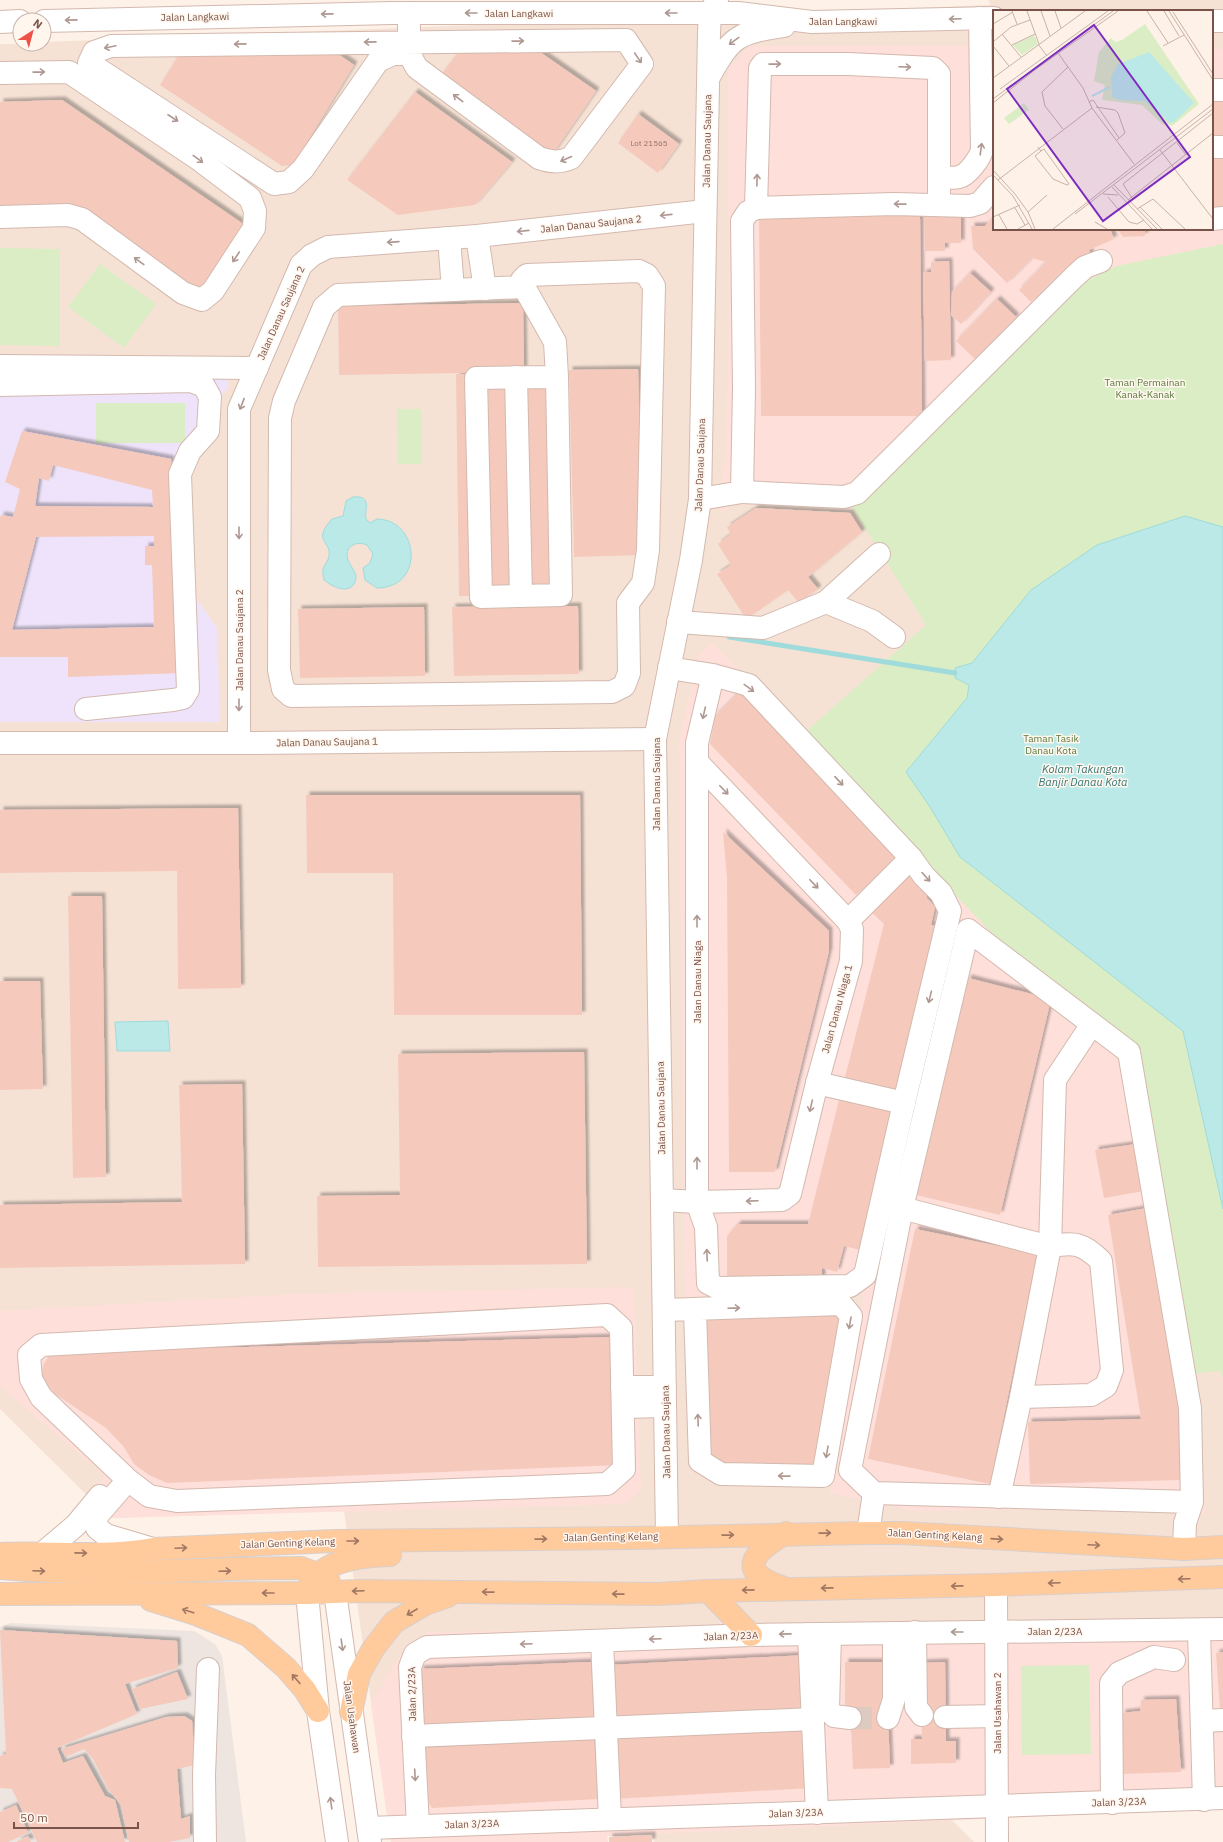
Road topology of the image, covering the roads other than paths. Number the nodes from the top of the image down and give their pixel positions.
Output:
1 (709, 4) edge
2 (409, 13) junction
3 (987, 18) edge
4 (1213, 20) edge
5 (12, 21) edge
6 (52, 21) edge
7 (1223, 21) edge
8 (0, 22) edge
9 (812, 22) junction
10 (409, 48) junction
11 (0, 73) edge
12 (708, 78) junction
13 (1223, 147) edge
14 (1213, 148) edge
15 (948, 178) junction
16 (993, 188) edge
17 (939, 205) junction
18 (973, 205) junction
19 (756, 208) junction
20 (705, 211) junction
21 (0, 217) edge
22 (477, 236) junction
23 (449, 238) junction
24 (1101, 261) dead end
25 (524, 287) junction
26 (485, 289) junction
27 (453, 290) junction
28 (0, 366) edge
29 (257, 368) junction
30 (516, 377) junction
31 (557, 377) junction
32 (0, 386) edge
33 (742, 492) junction
34 (700, 498) junction
35 (879, 554) dead end
36 (521, 596) junction
37 (826, 602) junction
38 (678, 622) junction
39 (894, 637) dead end
40 (669, 668) junction
41 (713, 675) junction
42 (86, 709) dead end
43 (655, 739) junction
44 (0, 743) edge
45 (239, 743) junction
46 (697, 762) junction
47 (911, 858) junction
48 (848, 920) junction
49 (1092, 1024) junction
50 (817, 1083) junction
51 (904, 1103) junction
52 (662, 1200) junction
53 (697, 1202) junction
54 (902, 1208) junction
55 (1050, 1247) junction
56 (664, 1310) junction
57 (696, 1320) junction
58 (664, 1332) junction
59 (665, 1396) junction
60 (623, 1397) junction
61 (1021, 1397) junction
62 (124, 1476) junction
63 (874, 1493) junction
64 (998, 1497) junction
65 (1192, 1502) junction
66 (786, 1533) junction
67 (868, 1533) junction
68 (667, 1536) junction
69 (695, 1536) junction
70 (1223, 1547) edge
71 (153, 1549) junction
72 (1184, 1549) junction
73 (43, 1553) junction
74 (0, 1554) edge
75 (0, 1568) edge
76 (317, 1574) junction
77 (1223, 1577) edge
78 (996, 1585) junction
79 (787, 1589) junction
80 (708, 1591) junction
81 (335, 1592) junction
82 (460, 1592) junction
83 (127, 1593) junction
84 (307, 1593) junction
85 (0, 1594) edge
86 (1223, 1629) edge
87 (1199, 1630) junction
88 (905, 1632) junction
89 (996, 1632) junction
90 (809, 1634) junction
91 (830, 1634) junction
92 (751, 1635) junction
93 (602, 1641) junction
94 (1174, 1660) dead end
95 (208, 1669) dead end
96 (318, 1711) junction
97 (351, 1712) junction
98 (922, 1714) dead end
99 (997, 1716) junction
100 (946, 1717) dead end
101 (813, 1718) junction
102 (850, 1718) tunnel mouth
103 (888, 1718) dead end
104 (1223, 1720) edge
105 (1202, 1721) junction
106 (606, 1728) junction
107 (413, 1736) junction
108 (1213, 1799) edge
109 (1112, 1803) junction
110 (998, 1807) junction
111 (817, 1812) junction
112 (610, 1819) junction
113 (418, 1826) junction
114 (369, 1835) edge
115 (205, 1842) edge
116 (337, 1842) edge
117 (997, 1842) edge

1 -> 2 street, Jalan Langkawi
1 - 9 street, Jalan Langkawi
1 - 12 street, Jalan Danau Saujana
2 -> 6 street, Jalan Langkawi
2 - 10 street
3 -> 9 street, Jalan Langkawi
15 -> 3 street
4 - 7 street
5 - 8 street
9 -> 12 street
10 -> 10 street
10 -> 10 street
11 -> 21 street
12 - 20 street, Jalan Danau Saujana
13 - 14 street
15 - 17 street
15 - 18 street
19 -> 15 street
16 - 18 street
17 - 18 street
17 -> 19 street
19 - 33 street
20 -> 22 street, Jalan Danau Saujana 2
20 - 34 street, Jalan Danau Saujana
22 - 23 street, Jalan Danau Saujana 2
22 - 26 street
23 - 27 street
23 -> 29 street, Jalan Danau Saujana 2
24 - 33 street
25 - 26 street
25 - 27 street
25 - 31 street
26 - 27 street
28 - 29 street
29 -> 45 street, Jalan Danau Saujana 2
30 - 31 street
30 - 36 street
30 - 36 street
31 - 36 street
32 - 42 street
33 - 34 street
34 - 38 street, Jalan Danau Saujana
35 - 37 street
37 - 38 street
37 - 39 street
38 - 40 street, Jalan Danau Saujana
40 - 41 street
40 - 43 street, Jalan Danau Saujana
41 -> 46 street, Jalan Danau Niaga
41 -> 47 street
43 - 45 street, Jalan Danau Saujana 1
43 - 52 street, Jalan Danau Saujana
44 - 45 street, Jalan Danau Saujana 1
46 -> 48 street
53 -> 46 street, Jalan Danau Niaga
47 - 48 street
47 -> 51 street
48 - 50 street, Jalan Danau Niaga 1
49 - 54 street
49 - 55 street
49 - 65 street
50 - 51 street
50 -> 53 street, Jalan Danau Niaga 1
51 -> 53 street, Jalan Danau Niaga
52 - 53 street, Jalan Danau Niaga 1
52 - 56 street, Jalan Danau Saujana
54 - 55 street
54 - 63 street
55 - 61 street
55 - 61 street
56 - 57 street
56 - 58 street, Jalan Danau Saujana
57 -> 57 street
57 - 58 street
58 - 59 street, Jalan Danau Saujana
59 - 60 street
59 - 68 street, Jalan Danau Saujana
60 - 62 street
60 - 62 street
61 - 64 street
62 - 71 street
62 - 73 street
63 - 64 street
63 - 67 street
64 - 65 street
65 - 72 street
66 -> 67 main road, Jalan Genting Kelang
69 -> 66 main road, Jalan Genting Kelang
66 - 79 main road
67 -> 72 main road, Jalan Genting Kelang
68 - 69 main road, Jalan Genting Kelang
71 -> 68 main road, Jalan Genting Kelang
69 - 76 main road
70 - 72 main road, Jalan Genting Kelang
73 -> 71 main road, Jalan Genting Kelang
73 - 74 main road, Jalan Genting Kelang
75 -> 76 main road
76 - 81 main road
76 - 84 main road
77 -> 78 main road
78 -> 79 main road
78 - 89 street, Jalan Usahawan 2
79 -> 80 main road
80 -> 82 main road
80 - 92 main road
82 -> 81 main road
81 - 84 main road
81 -> 97 street, Jalan Usahawan
82 -> 97 main road
84 -> 83 main road
83 - 85 main road
96 -> 83 main road
84 - 96 street
86 - 87 street, Jalan 2/23A
87 - 89 street, Jalan 2/23A
87 - 105 street
89 -> 88 street, Jalan 2/23A
88 - 91 street, Jalan 2/23A
88 - 98 street
88 - 103 street
89 - 99 street, Jalan Usahawan 2
90 - 91 street, Jalan 2/23A
90 -> 92 street, Jalan 2/23A
90 - 101 street
91 - 102 street
92 -> 93 street, Jalan 2/23A
93 - 106 street
93 -> 107 street, Jalan 2/23A
94 - 109 street
95 - 115 street
116 -> 96 street
97 - 114 street, Jalan Usahawan
99 - 100 street
99 - 110 street, Jalan Usahawan 2
101 - 106 street
101 - 111 street
104 - 105 street
105 - 108 street
106 - 107 street
106 - 112 street
107 -> 113 street, Jalan 2/23A
108 - 109 street, Jalan 3/23A
109 - 110 street, Jalan 3/23A
110 - 111 street, Jalan 3/23A
110 - 117 street, Jalan Usahawan 2
111 - 112 street, Jalan 3/23A
112 - 113 street, Jalan 3/23A
113 - 114 street, Jalan 3/23A

